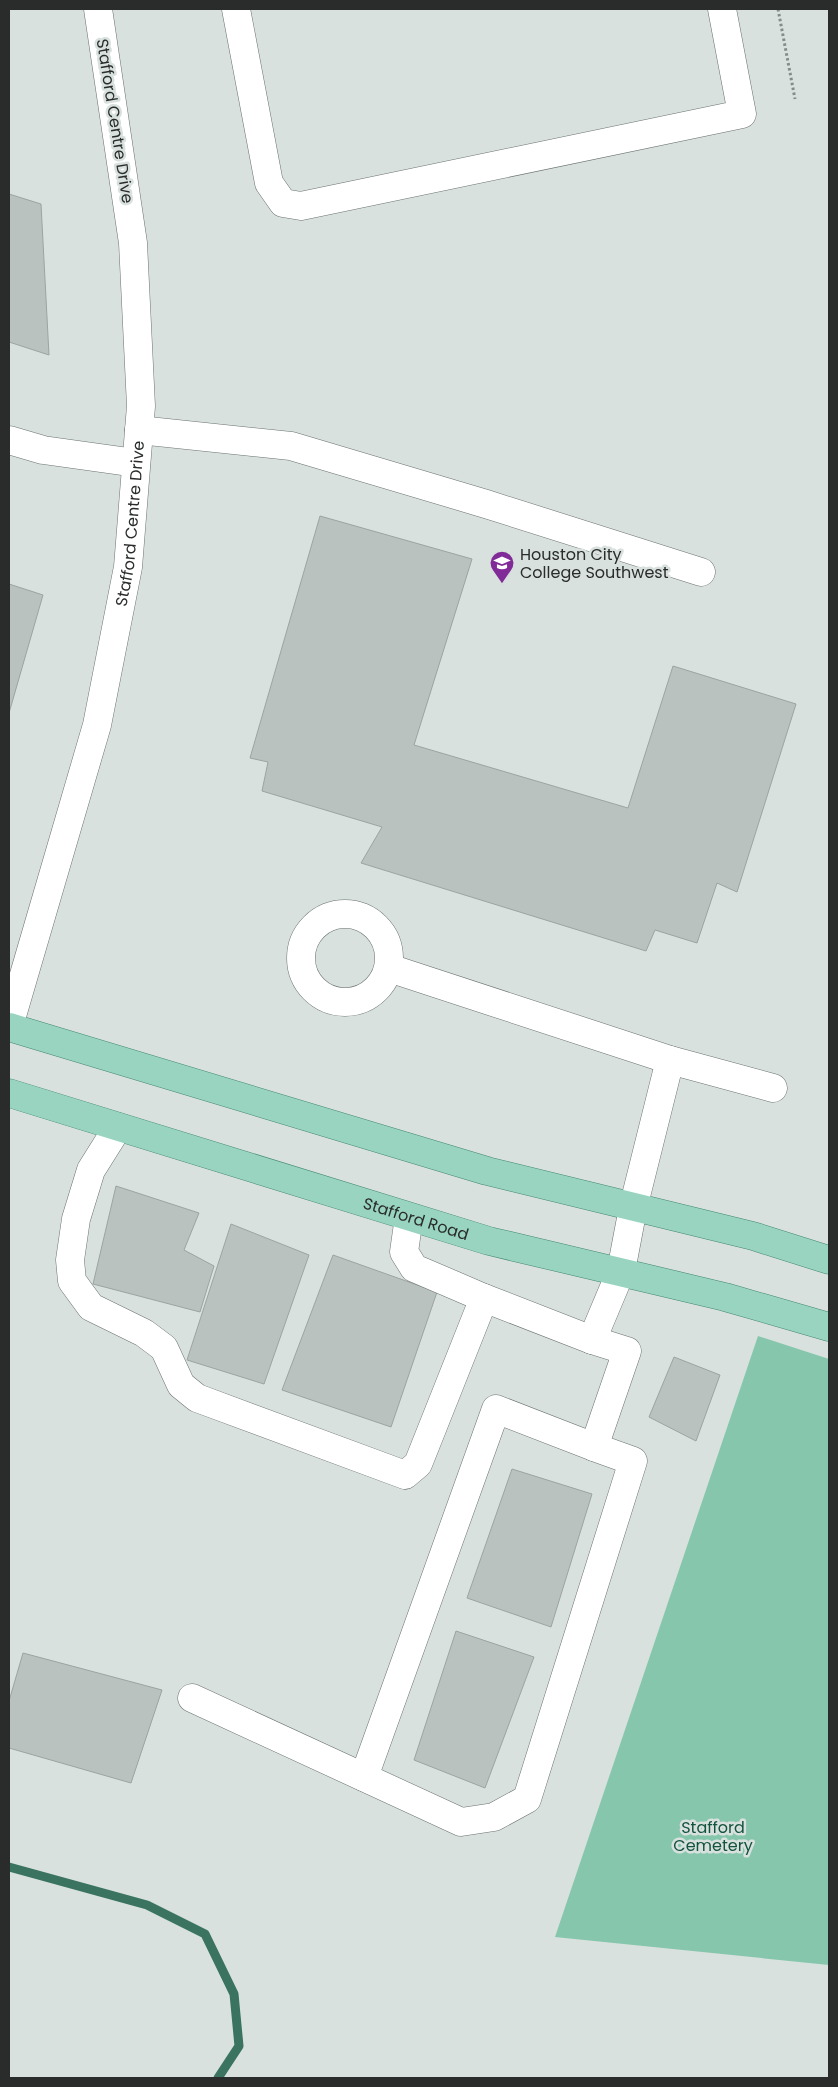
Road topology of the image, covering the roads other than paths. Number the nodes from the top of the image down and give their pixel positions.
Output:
1 (98, 9) edge
2 (236, 9) edge
3 (722, 9) edge
4 (139, 430) junction
5 (9, 440) edge
6 (136, 463) junction
7 (701, 572) dead end
8 (389, 968) dead end
9 (9, 1026) edge
10 (670, 1060) junction
11 (773, 1088) dead end
12 (9, 1093) edge
13 (118, 1127) junction
14 (632, 1208) junction
15 (409, 1217) junction
16 (829, 1260) edge
17 (621, 1271) junction
18 (484, 1298) junction
19 (829, 1328) edge
20 (592, 1340) junction
21 (594, 1447) junction
22 (192, 1698) dead end
23 (364, 1777) junction

1 - 4 street, Stafford Centre Drive
2 - 3 street
4 - 6 street, Stafford Centre Drive
4 - 7 street
5 - 6 street
6 - 9 street, Stafford Centre Drive
8 - 10 street
9 - 14 main road
10 - 11 street
10 - 14 street
12 - 13 main road, Stafford Road
13 - 15 main road, Stafford Road
13 - 18 street
14 - 16 main road
14 - 17 street
15 - 17 main road, Stafford Road
15 - 18 street
17 - 19 main road, Stafford Road
17 - 20 street
18 - 20 street
20 - 21 street
21 - 23 street
21 - 23 street
22 - 23 street

